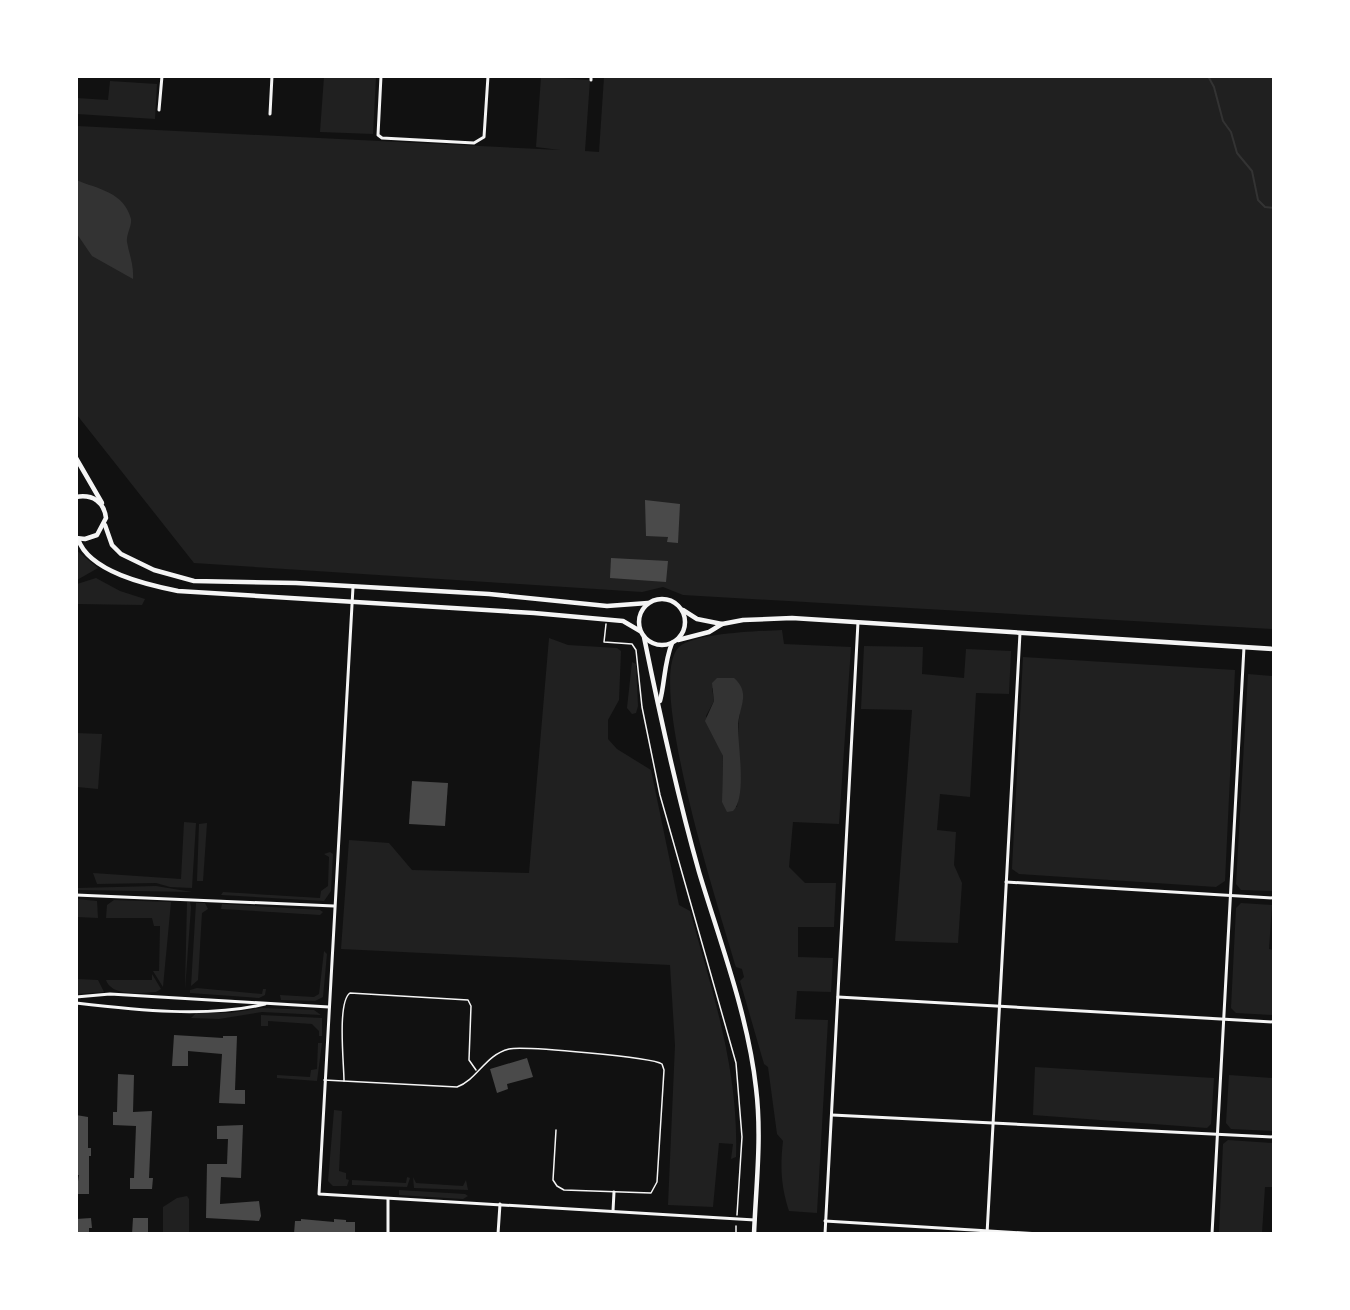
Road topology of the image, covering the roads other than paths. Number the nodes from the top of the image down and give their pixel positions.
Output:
1 (162, 76) edge
2 (272, 76) edge
3 (381, 76) edge
4 (488, 76) edge
5 (159, 110) dead end
6 (270, 114) dead end
7 (76, 458) edge
8 (76, 497) edge
9 (102, 506) junction
10 (105, 525) junction
11 (77, 538) edge
12 (353, 586) junction
13 (353, 602) junction
14 (648, 603) junction
15 (682, 610) junction
16 (858, 622) junction
17 (722, 624) junction
18 (640, 631) junction
19 (1020, 632) junction
20 (644, 637) junction
21 (675, 641) junction
22 (1244, 646) junction
23 (1274, 649) edge
24 (660, 701) junction
25 (1006, 882) junction
26 (76, 895) edge
27 (1230, 896) junction
28 (1274, 898) edge
29 (334, 906) junction
30 (76, 997) edge
31 (838, 997) junction
32 (76, 1003) edge
33 (270, 1003) junction
34 (1000, 1005) junction
35 (328, 1007) junction
36 (1224, 1019) junction
37 (1274, 1022) edge
38 (478, 1071) junction
39 (324, 1080) junction
40 (344, 1081) junction
41 (831, 1115) junction
42 (994, 1123) junction
43 (556, 1130) dead end
44 (1218, 1135) junction
45 (1274, 1137) edge
46 (614, 1192) junction
47 (388, 1199) junction
48 (500, 1204) junction
49 (613, 1211) junction
50 (755, 1220) junction
51 (825, 1221) junction
52 (987, 1232) edge
53 (388, 1233) edge
54 (498, 1233) edge
55 (754, 1233) edge
56 (825, 1233) edge
57 (1040, 1233) edge
58 (1212, 1233) edge

1 - 5 street
2 - 6 street
3 - 4 street
7 - 9 street
8 - 9 street
9 - 10 street
10 - 11 street
10 - 12 street
11 - 13 street
12 - 13 street
12 - 14 street
13 - 18 street
13 - 29 street
14 - 15 street
14 - 18 street
15 - 17 street
15 - 21 street
16 - 17 street
16 - 19 street
16 - 31 street
17 - 21 street
18 - 20 street
19 - 22 street
19 - 25 street
20 - 21 street
20 - 24 street
21 - 24 street
22 - 23 street
22 - 27 street
24 - 50 street
25 - 27 street
25 - 34 street
26 - 29 street
27 - 28 street
27 - 36 street
29 - 35 street
30 - 33 street
31 - 34 street
31 - 41 street
32 - 33 street
33 - 35 street
34 - 36 street
34 - 42 street
35 - 39 street
36 - 37 street
36 - 44 street
38 - 40 lane
38 - 40 lane
38 - 46 lane
39 - 40 lane
39 - 47 street
41 - 42 street
41 - 51 street
42 - 44 street
42 - 52 street
43 - 46 lane
44 - 45 street
44 - 58 street
46 - 49 street
47 - 48 street
47 - 53 street
48 - 49 street
48 - 54 street
49 - 50 street
50 - 55 street
51 - 52 street
51 - 56 street
52 - 57 street

